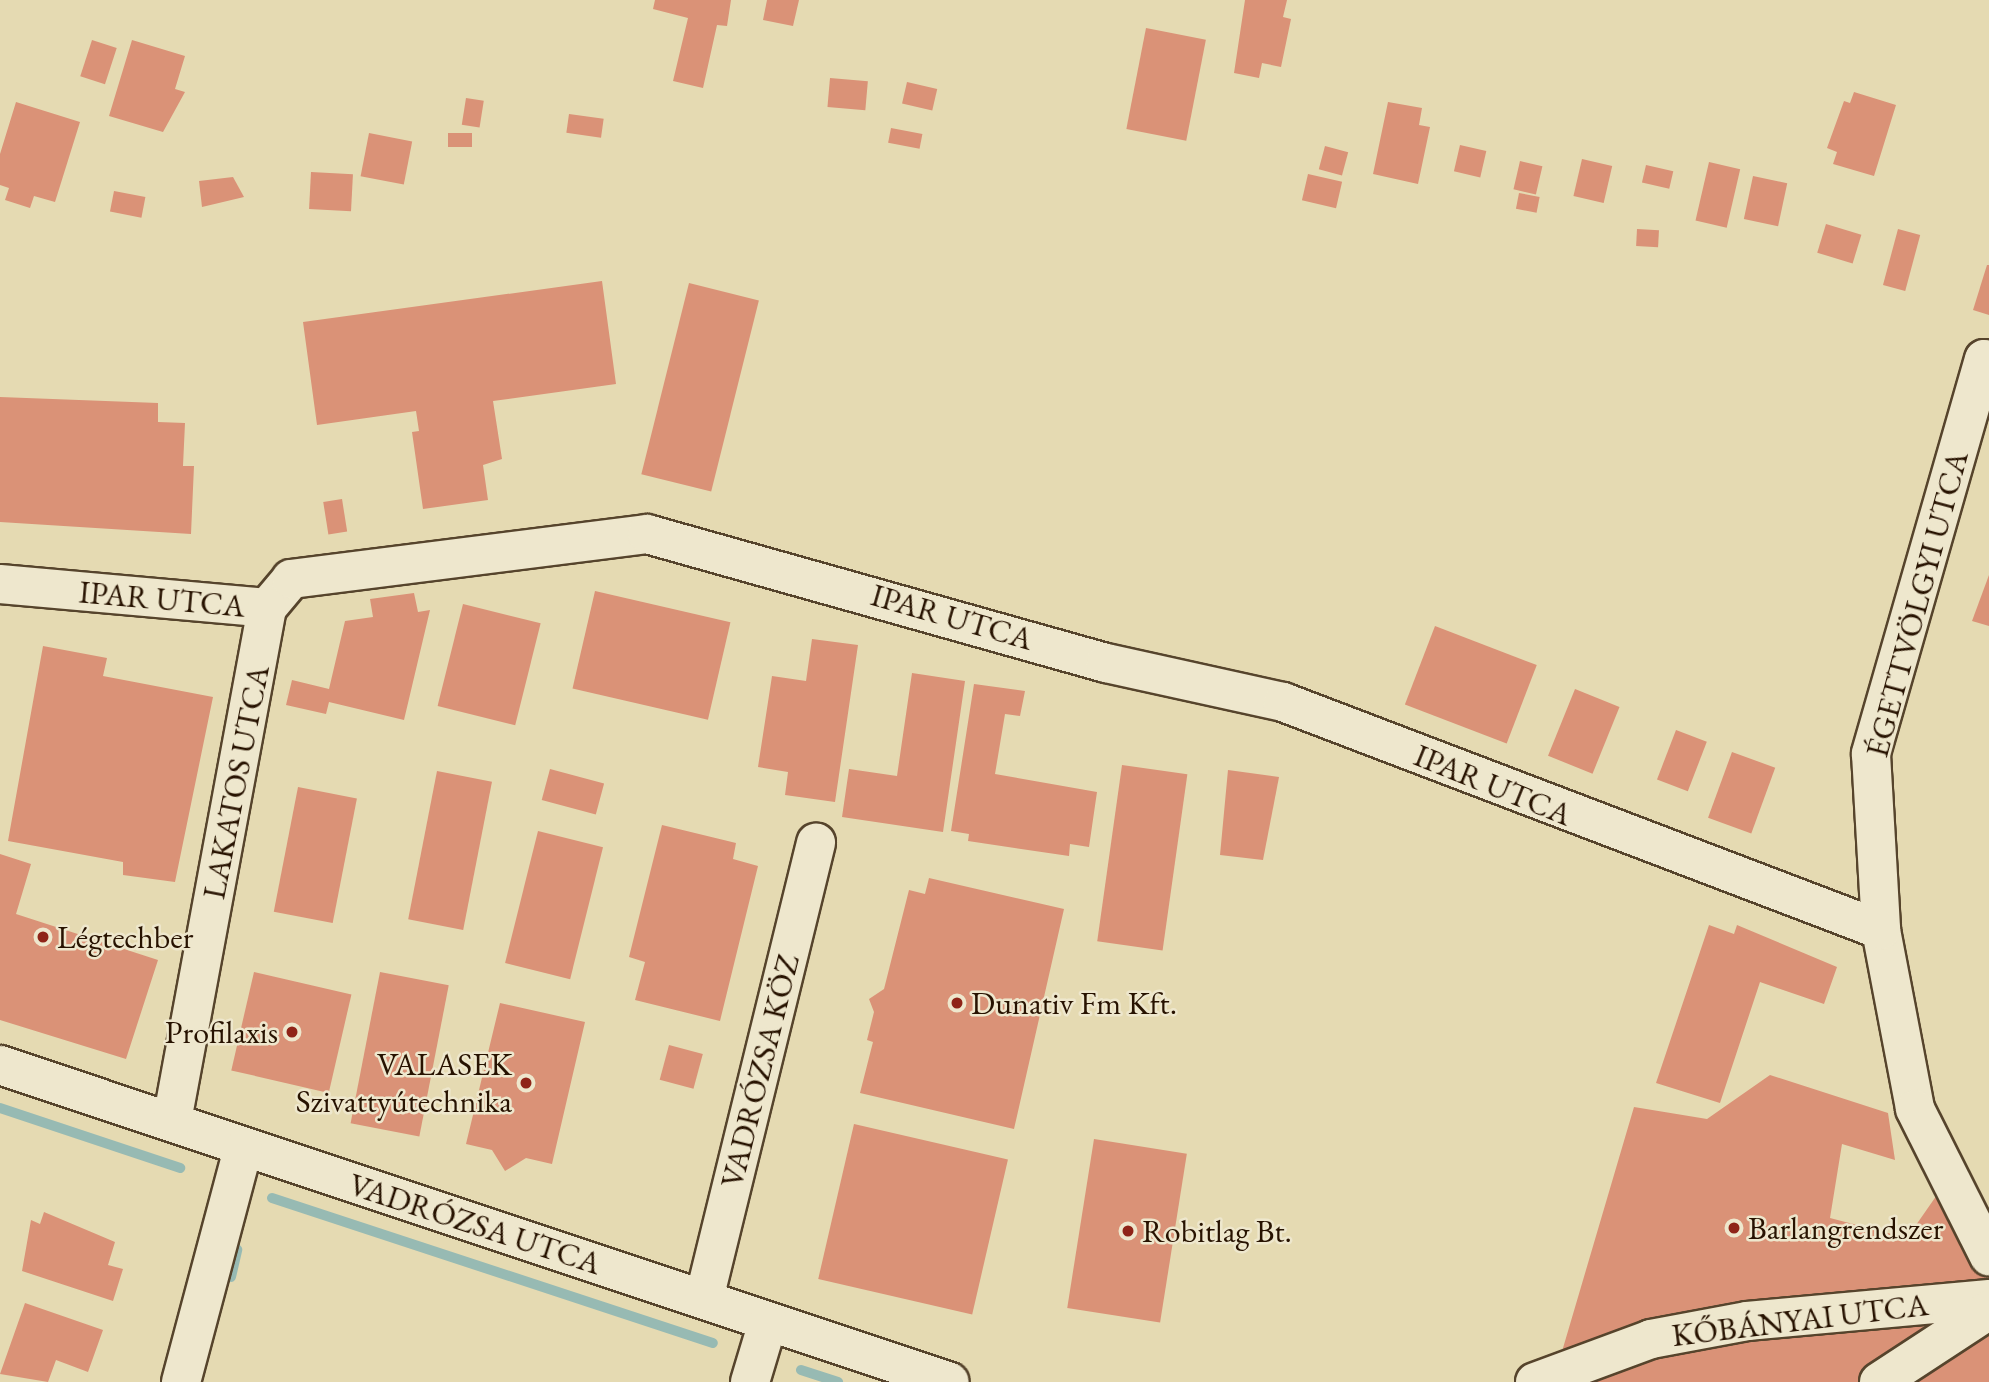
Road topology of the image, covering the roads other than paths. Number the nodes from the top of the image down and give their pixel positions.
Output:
1 (1989, 360) edge
2 (0, 584) edge
3 (267, 608) junction
4 (816, 843) dead end
5 (1881, 930) junction
6 (0, 1065) edge
7 (172, 1121) junction
8 (243, 1149) junction
9 (1989, 1256) edge
10 (704, 1299) junction
11 (1989, 1299) edge
12 (1989, 1310) edge
13 (768, 1322) junction
14 (181, 1382) edge
15 (750, 1382) edge
16 (950, 1382) edge
17 (1535, 1382) edge
18 (1880, 1382) edge

1 - 5 street, ÉGETTVÖLGYI UTCA
2 - 3 street, IPAR UTCA
3 - 5 street, IPAR UTCA
3 - 7 street, LAKATOS UTCA
4 - 10 street, VADRÓZSA KÖZ
5 - 9 street, ÉGETTVÖLGYI UTCA
6 - 7 street, VADRÓZSA UTCA
7 - 8 street, VADRÓZSA UTCA
8 - 10 street, VADRÓZSA UTCA
8 - 14 street
10 - 13 street, VADRÓZSA UTCA
11 - 17 street, KŐBÁNYAI UTCA
12 - 18 street
13 - 15 street
13 - 16 street, VADRÓZSA UTCA

